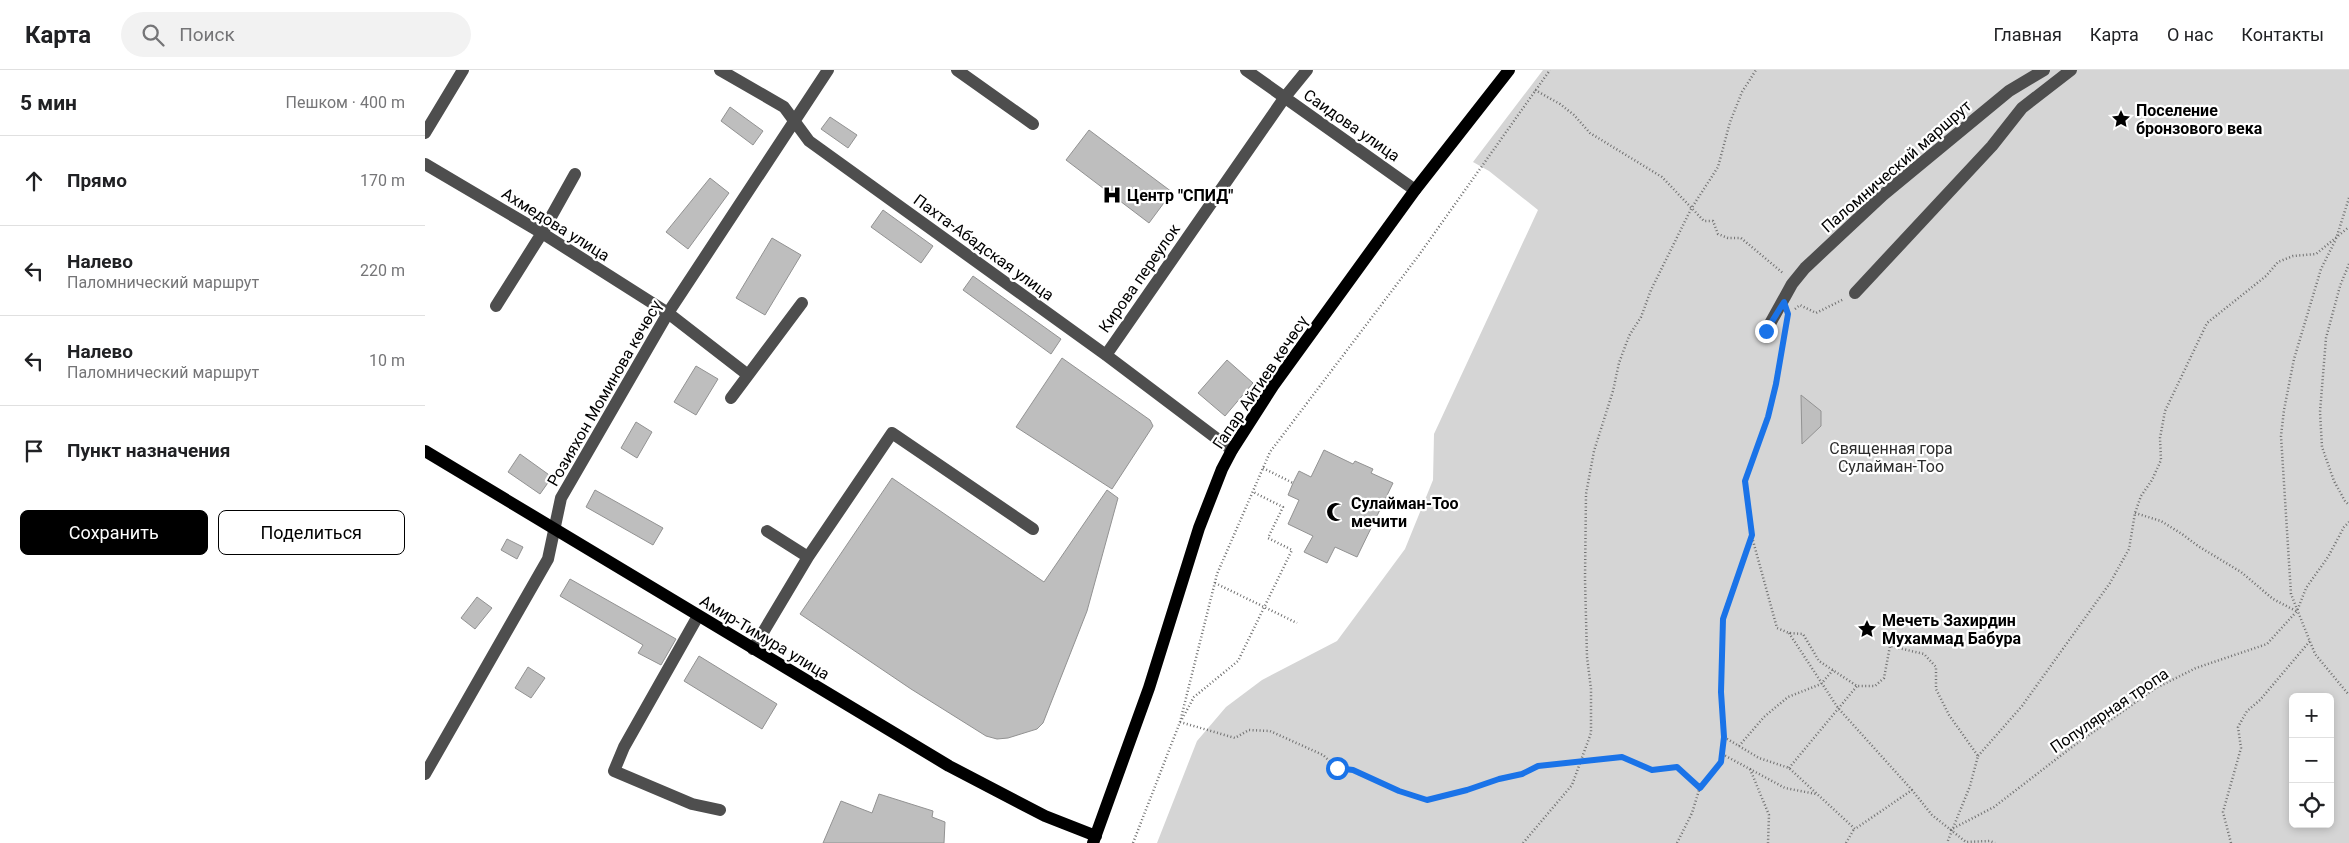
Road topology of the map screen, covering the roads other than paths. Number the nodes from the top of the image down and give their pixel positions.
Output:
1 (463, 70) edge
2 (720, 70) edge
3 (828, 70) edge
4 (957, 70) edge
5 (1246, 70) edge
6 (1307, 70) edge
7 (1509, 70) edge
8 (2044, 70) edge
9 (2071, 70) edge
10 (1285, 97) junction
11 (794, 122) junction
12 (1033, 124) dead end
13 (425, 133) edge
14 (425, 164) edge
15 (575, 174) dead end
16 (1415, 190) junction
17 (542, 233) junction
18 (1855, 293) road end
19 (802, 303) dead end
20 (496, 306) dead end
21 (668, 313) junction
22 (1766, 331) dead end
23 (1106, 355) junction
24 (748, 375) junction
25 (731, 398) dead end
26 (1232, 450) junction
27 (425, 451) edge
28 (1033, 529) dead end
29 (556, 530) junction
30 (767, 531) dead end
31 (809, 557) junction
32 (698, 616) junction
33 (753, 649) junction
34 (425, 774) edge
35 (720, 810) dead end
36 (1094, 839) edge

1 - 13 street
2 - 11 street, Пахта-Абадская улица
3 - 11 street, Розияхон Моминова көчөсү
4 - 12 street
5 - 10 street, Саидова улица
6 - 10 street, Кирова переулок
7 - 16 main road, Гапар Айтиев көчөсү
8 - 22 street, Паломнический маршрут
9 - 18 street
10 - 16 street, Саидова улица
10 - 23 street, Кирова переулок
11 - 21 street, Розияхон Моминова көчөсү
11 - 23 street, Пахта-Абадская улица
14 - 17 street, Ахмедова улица
15 - 17 street
16 - 26 main road, Гапар Айтиев көчөсү
17 - 20 street
17 - 21 street, Ахмедова улица
19 - 24 street
21 - 24 street, Ахмедова улица
21 - 29 street, Розияхон Моминова көчөсү
23 - 26 street, Пахта-Абадская улица
24 - 25 street
26 - 36 main road, Гапар Айтиев көчөсү
27 - 29 main road, Амир-Тимура улица
28 - 31 street
29 - 32 main road, Амир-Тимура улица
29 - 34 street, Розияхон Моминова көчөсү
30 - 31 street
31 - 33 street
32 - 33 main road, Амир-Тимура улица
32 - 35 street
33 - 36 main road, Амир-Тимура улица

